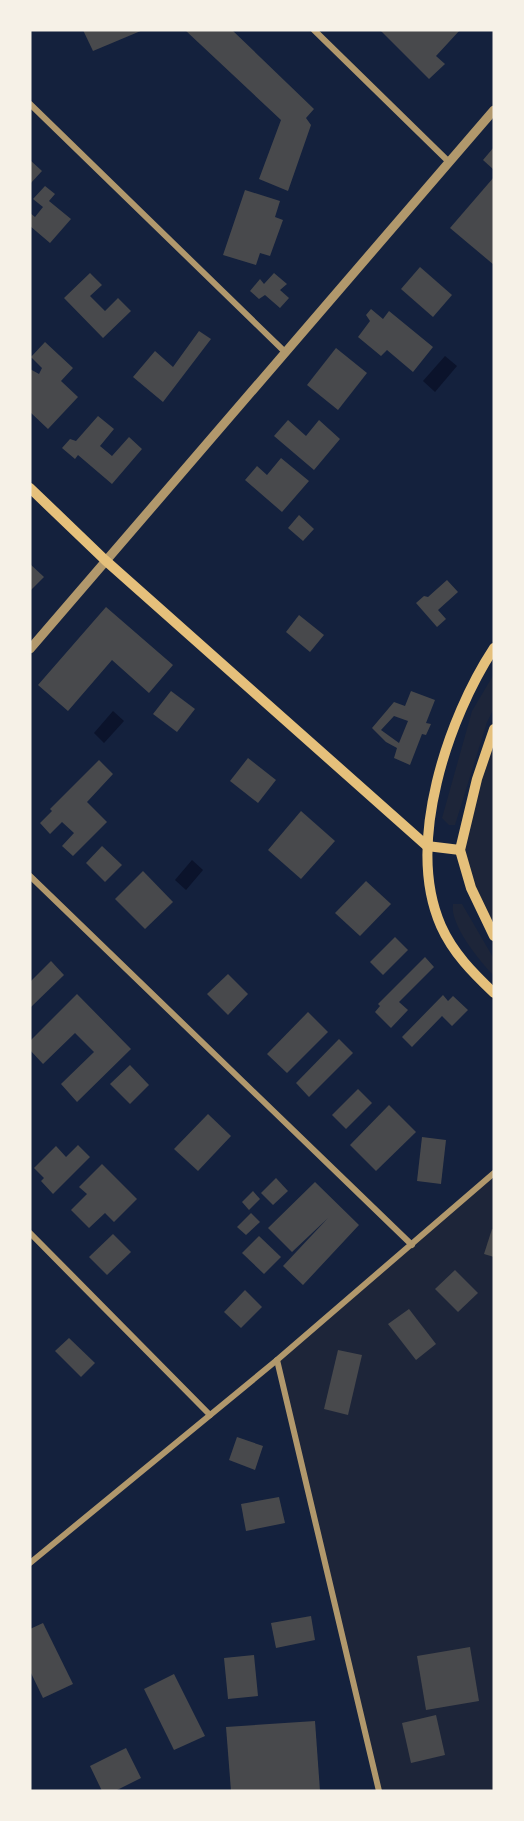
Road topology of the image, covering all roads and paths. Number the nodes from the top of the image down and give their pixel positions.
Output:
1 (314, 30) edge
2 (30, 104) edge
3 (494, 110) edge
4 (449, 162) junction
5 (285, 352) junction
6 (30, 488) edge
7 (105, 560) junction
8 (494, 648) edge
9 (30, 649) edge
10 (494, 729) edge
11 (427, 846) junction
12 (460, 850) junction
13 (30, 876) edge
14 (494, 936) edge
15 (494, 993) edge
16 (494, 1173) edge
17 (30, 1233) edge
18 (412, 1245) junction
19 (277, 1360) junction
20 (210, 1415) junction
21 (30, 1563) edge
22 (379, 1791) edge

1 - 4 street
2 - 5 street
3 - 4 street
4 - 5 street
5 - 7 street
6 - 7 main road
7 - 9 street
7 - 11 main road
8 - 11 main road
10 - 12 main road
11 - 12 main road
11 - 15 main road
12 - 14 main road
13 - 18 street
16 - 18 street
17 - 20 street
18 - 19 street
19 - 20 street
19 - 22 street
20 - 21 street

